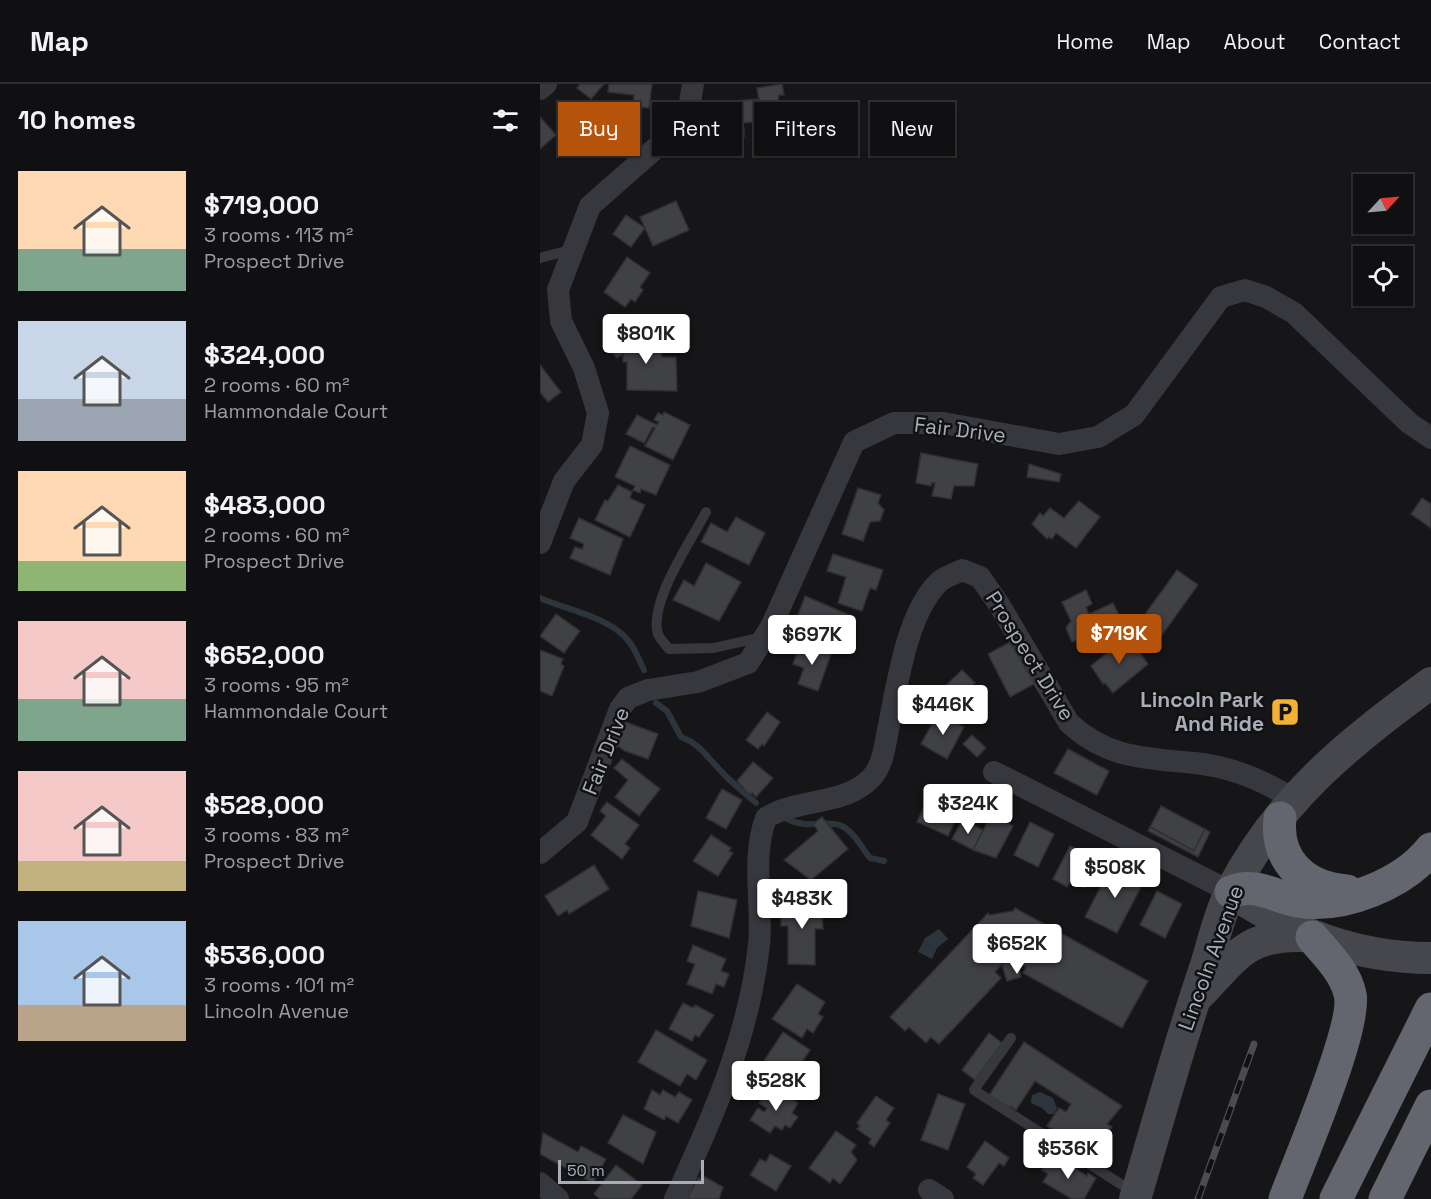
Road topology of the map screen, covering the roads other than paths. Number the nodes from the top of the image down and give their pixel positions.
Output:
1 (546, 84) edge
2 (693, 84) edge
3 (540, 88) edge
4 (574, 249) junction
5 (540, 258) edge
6 (1431, 438) edge
7 (706, 512) dead end
8 (540, 543) edge
9 (766, 636) junction
10 (1431, 683) edge
11 (994, 772) dead end
12 (1287, 809) junction
13 (1431, 849) edge
14 (540, 853) edge
15 (1367, 891) junction
16 (1231, 892) junction
17 (1312, 937) junction
18 (1431, 958) edge
19 (1194, 1000) junction
20 (1429, 1012) edge
21 (1011, 1038) dead end
22 (1431, 1106) edge
23 (540, 1183) edge
24 (1136, 1197) edge
25 (558, 1199) edge
26 (675, 1199) edge
27 (1285, 1199) edge
28 (1336, 1199) edge
29 (1385, 1199) edge

1 - 3 street
2 - 4 street
4 - 5 lane
4 - 8 street
6 - 9 street, Fair Drive
7 - 9 lane
9 - 14 street, Fair Drive
10 - 12 main road, Lincoln Avenue
11 - 16 street
12 - 15 highway
12 - 16 main road, Lincoln Avenue
12 - 26 street, Prospect Drive
13 - 15 highway
15 - 16 highway
16 - 17 main road
16 - 19 main road, Lincoln Avenue
17 - 18 main road
17 - 19 main road
17 - 27 highway
19 - 24 main road, Lincoln Avenue
20 - 28 highway
21 - 24 lane
22 - 29 highway
23 - 25 street

